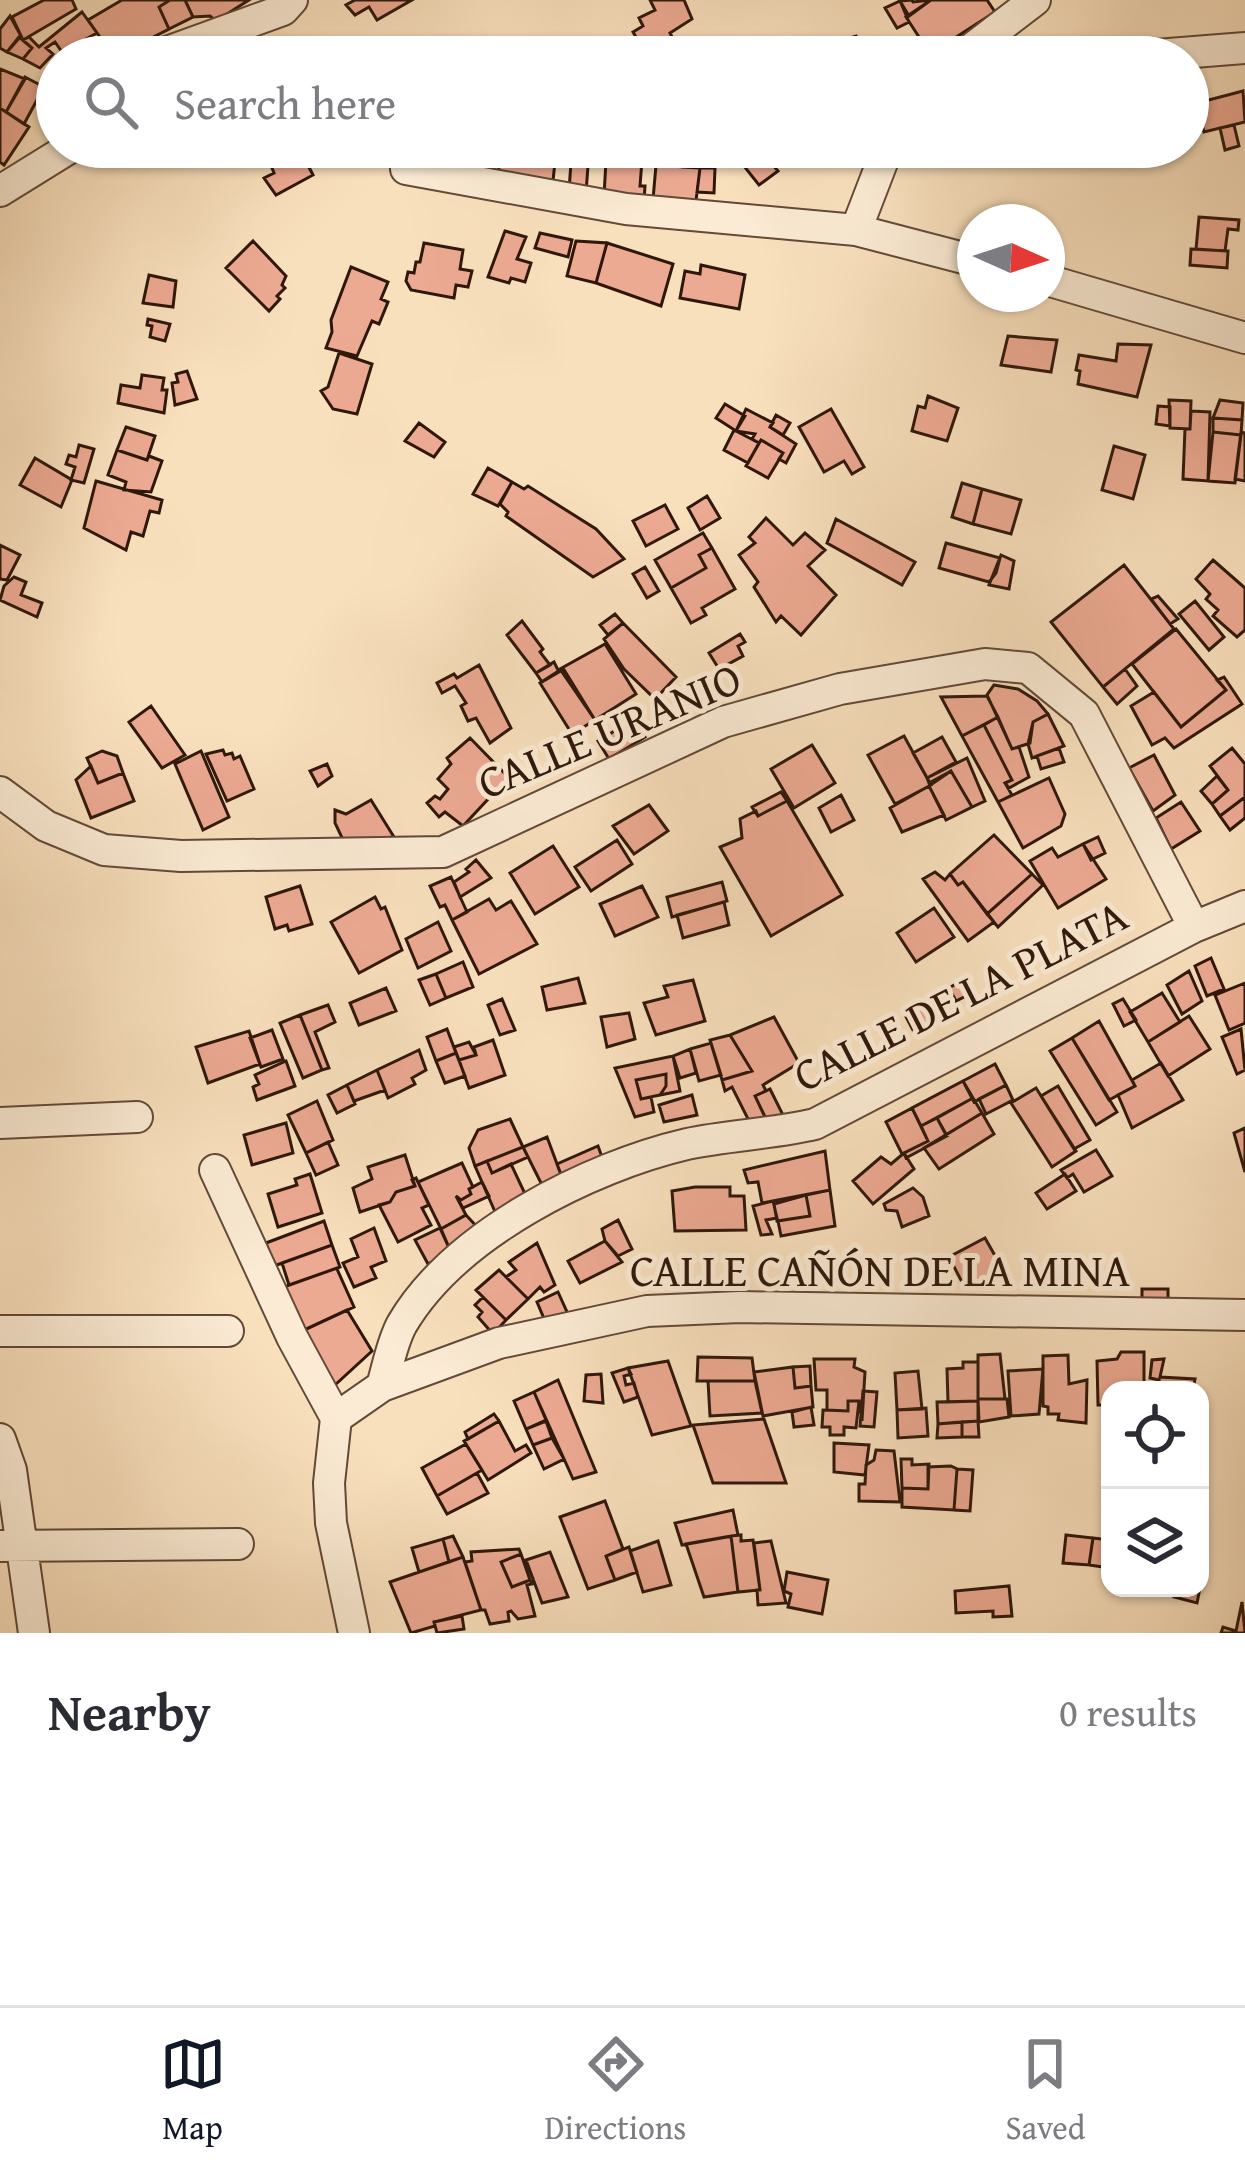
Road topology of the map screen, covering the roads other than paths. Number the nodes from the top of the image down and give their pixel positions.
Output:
1 (292, 0) edge
2 (1035, 0) edge
3 (211, 36) edge
4 (988, 36) edge
5 (1245, 48) edge
6 (1209, 51) edge
7 (37, 168) edge
8 (880, 168) edge
9 (406, 169) dead end
10 (0, 191) edge
11 (856, 230) junction
12 (957, 256) edge
13 (1065, 285) edge
14 (1245, 338) edge
15 (0, 792) edge
16 (1245, 906) edge
17 (1194, 928) junction
18 (137, 1117) dead end
19 (0, 1123) edge
20 (214, 1170) dead end
21 (1245, 1315) edge
22 (0, 1330) edge
23 (228, 1330) dead end
24 (382, 1386) junction
25 (337, 1418) junction
26 (0, 1439) edge
27 (238, 1544) dead end
28 (11, 1545) edge
29 (34, 1633) edge
30 (354, 1633) edge

1 - 3 street
2 - 4 street
5 - 6 street
7 - 10 street
8 - 11 street
9 - 11 street
11 - 12 street
13 - 14 street
15 - 17 street, CALLE URANIO
16 - 17 street, CALLE DE LA PLATA
17 - 24 street, CALLE DE LA PLATA
18 - 19 street
20 - 25 street
21 - 24 street, CALLE CAÑÓN DE LA MINA
22 - 23 street
24 - 25 street, CALLE CAÑÓN DE LA MINA
25 - 30 street
26 - 28 street
27 - 28 street
28 - 29 street

